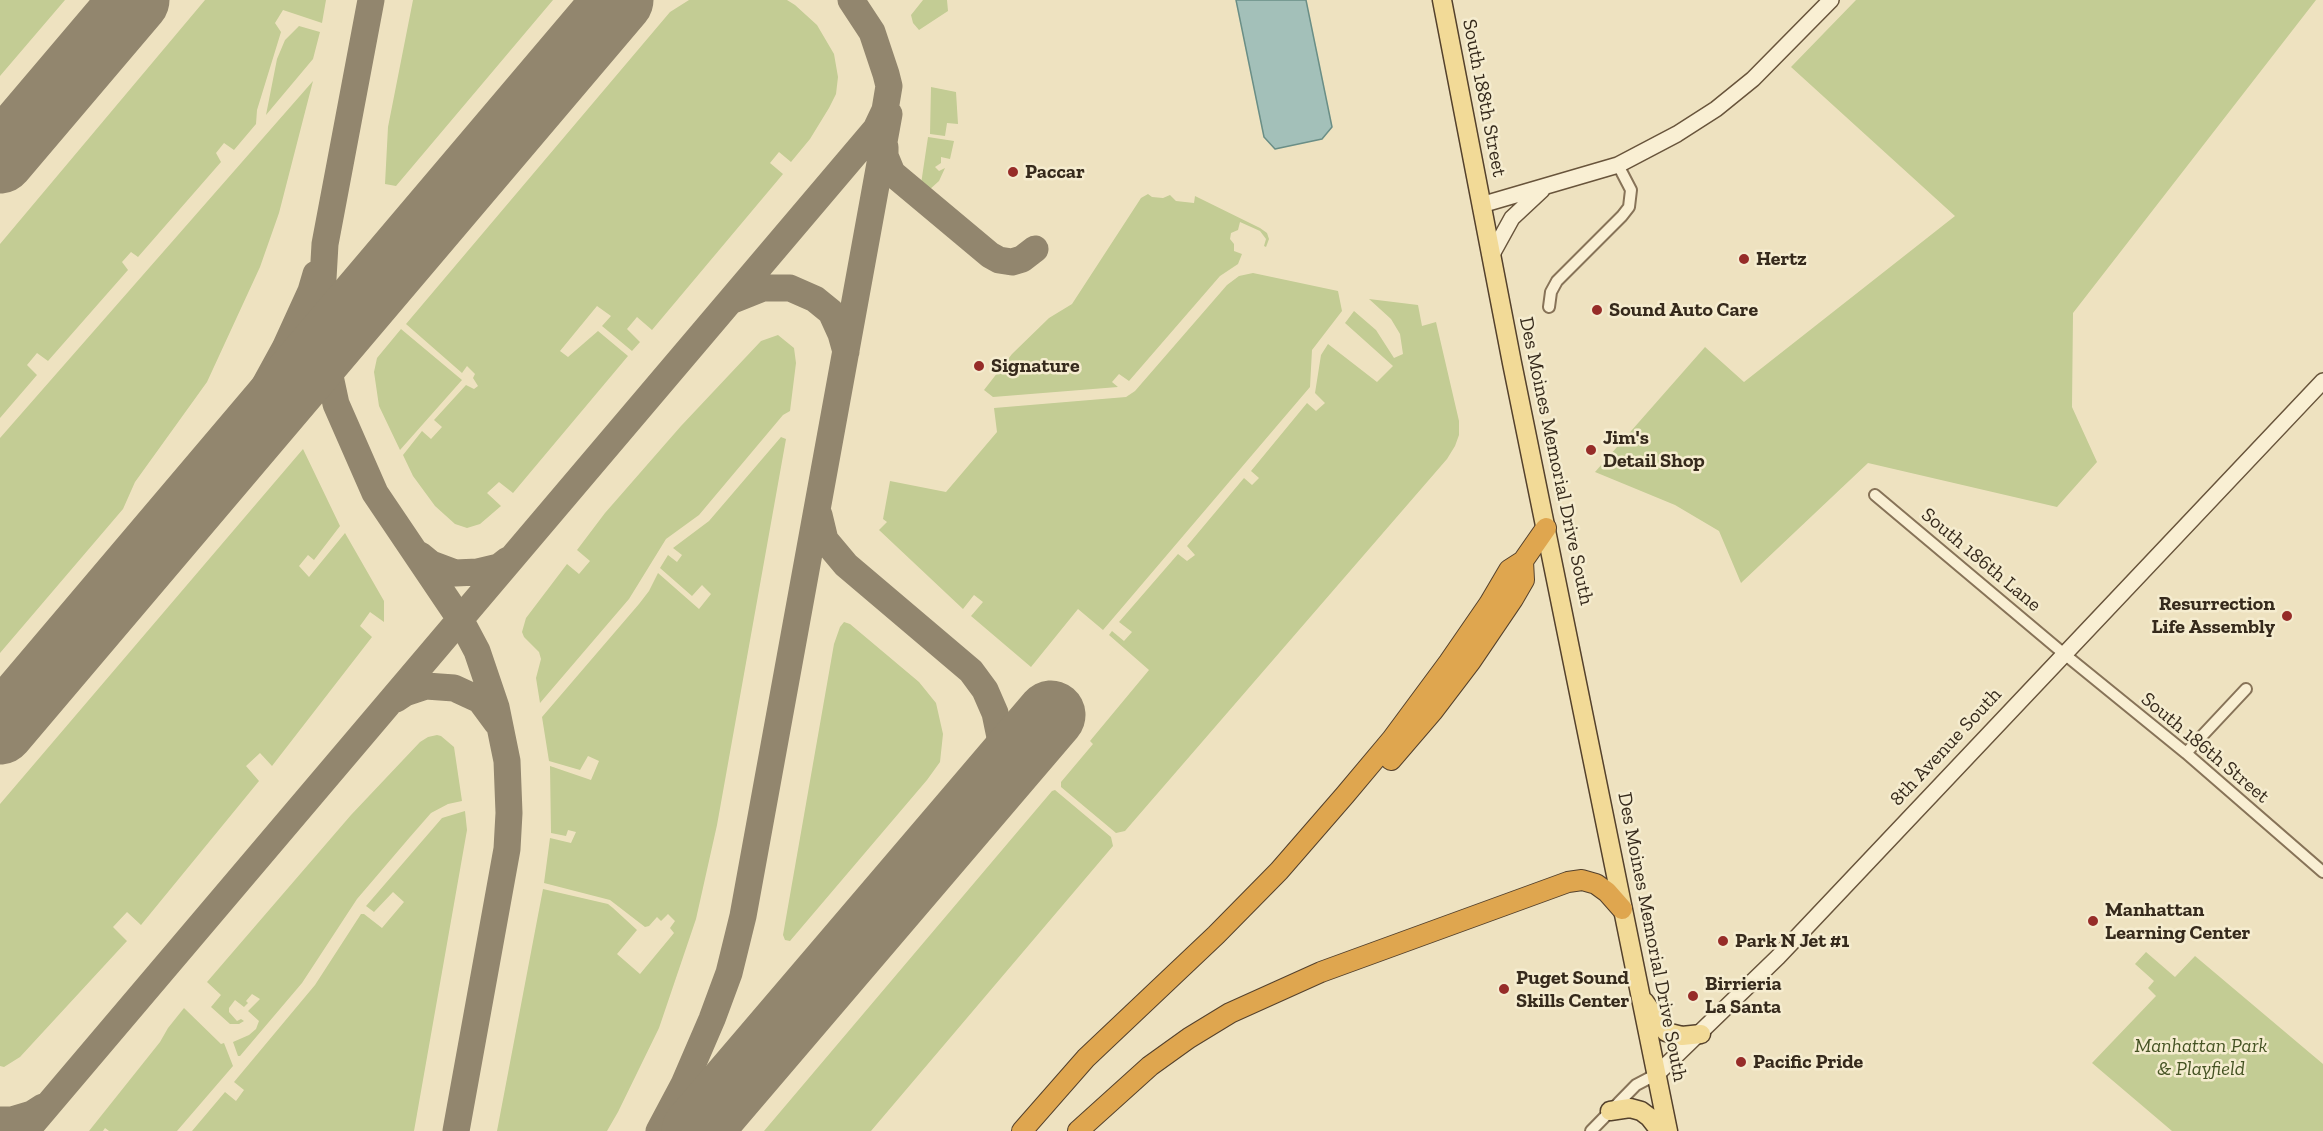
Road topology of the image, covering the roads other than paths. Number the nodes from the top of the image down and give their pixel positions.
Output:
1 (1442, 0) edge
2 (1831, 0) edge
3 (1618, 165) junction
4 (1547, 186) junction
5 (1481, 205) junction
6 (1491, 256) junction
7 (1549, 307) dead end
8 (2323, 382) edge
9 (1875, 495) dead end
10 (1546, 528) junction
11 (1523, 561) junction
12 (2063, 653) junction
13 (2246, 689) dead end
14 (2186, 753) junction
15 (2323, 872) edge
16 (1622, 909) junction
17 (1639, 994) junction
18 (1701, 1034) junction
19 (1657, 1074) junction
20 (1610, 1111) junction
21 (1022, 1131) edge
22 (1037, 1131) edge
23 (1078, 1131) edge
24 (1591, 1131) edge
25 (1660, 1131) edge
26 (1668, 1131) edge

1 - 5 main road, South 188th Street
2 - 3 street
3 - 4 street
3 - 7 street
4 - 5 street
4 - 6 street
5 - 6 main road, Des Moines Memorial Drive South
6 - 10 main road, Des Moines Memorial Drive South
8 - 12 street, 8th Avenue South
9 - 12 street, South 186th Lane
10 - 11 highway
10 - 16 main road, Des Moines Memorial Drive South
11 - 21 highway
11 - 22 highway
12 - 14 street, South 186th Street
12 - 18 street, 8th Avenue South
13 - 14 street
14 - 15 street, South 186th Street
16 - 17 main road, Des Moines Memorial Drive South
16 - 23 highway
17 - 18 main road
17 - 19 main road, Des Moines Memorial Drive South
18 - 19 street, 8th Avenue South
19 - 20 street, 8th Avenue South
19 - 26 main road, Des Moines Memorial Drive South
20 - 24 street, 8th Avenue South
20 - 25 main road

